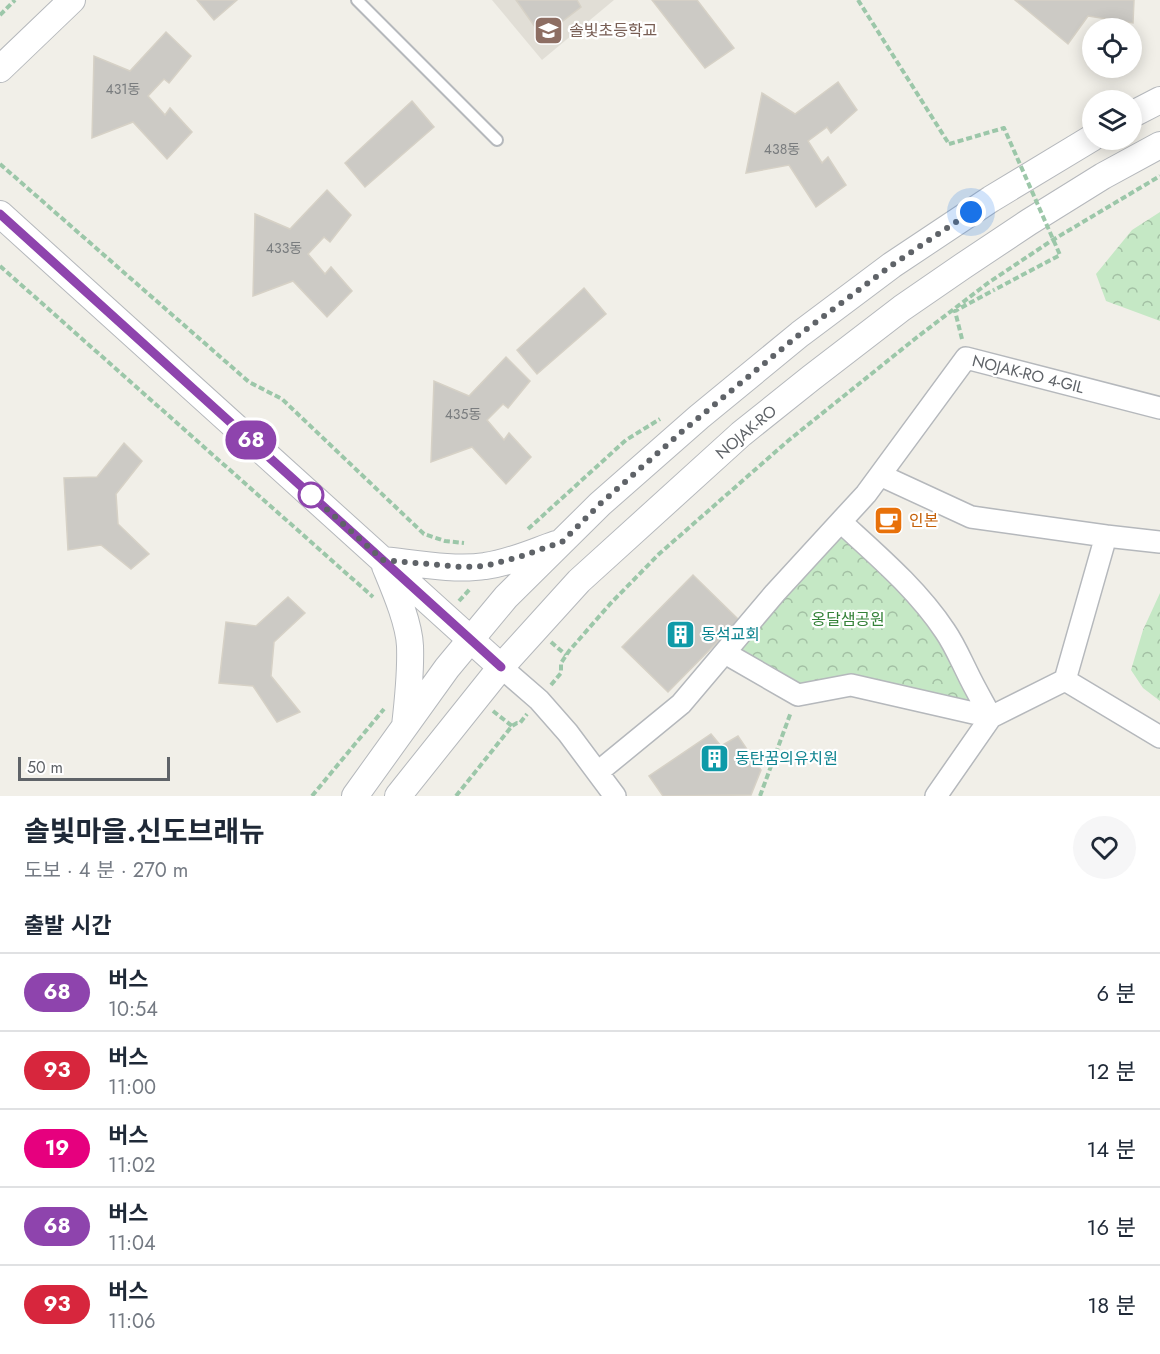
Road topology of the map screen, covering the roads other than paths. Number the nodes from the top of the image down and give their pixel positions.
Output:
1 (72, 0) edge
2 (357, 0) edge
3 (0, 69) edge
4 (1160, 100) edge
5 (1142, 109) edge
6 (497, 140) dead end
7 (1082, 144) edge
8 (1160, 145) edge
9 (0, 214) edge
10 (1160, 408) edge
11 (880, 475) junction
12 (841, 522) junction
13 (1106, 536) junction
14 (562, 542) junction
15 (1160, 542) edge
16 (383, 560) junction
17 (585, 575) junction
18 (472, 640) junction
19 (725, 653) junction
20 (501, 667) junction
21 (1065, 680) junction
22 (991, 717) junction
23 (405, 728) junction
24 (1160, 737) edge
25 (432, 752) junction
26 (598, 772) junction
27 (355, 796) edge
28 (398, 796) edge
29 (615, 796) edge
30 (936, 796) edge

1 - 3 street
2 - 6 lane
4 - 5 street
7 - 14 street
8 - 17 street, NOJAK-RO
9 - 16 street
10 - 11 street, NOJAK-RO 4-GIL
11 - 12 street, NOJAK-RO 4-GIL
11 - 13 street
12 - 19 street, NOJAK-RO 4-GIL
12 - 22 street
13 - 15 street
13 - 21 street
14 - 16 street
14 - 17 street
14 - 18 street
16 - 18 street
16 - 23 street
17 - 20 street, NOJAK-RO
18 - 20 street
18 - 23 street
19 - 22 street
19 - 26 street, NOJAK-RO 4-GIL
20 - 25 street, NOJAK-RO
20 - 26 street
21 - 22 street
21 - 24 street
22 - 30 street
23 - 25 street
23 - 27 street
25 - 28 street, NOJAK-RO
26 - 29 street

